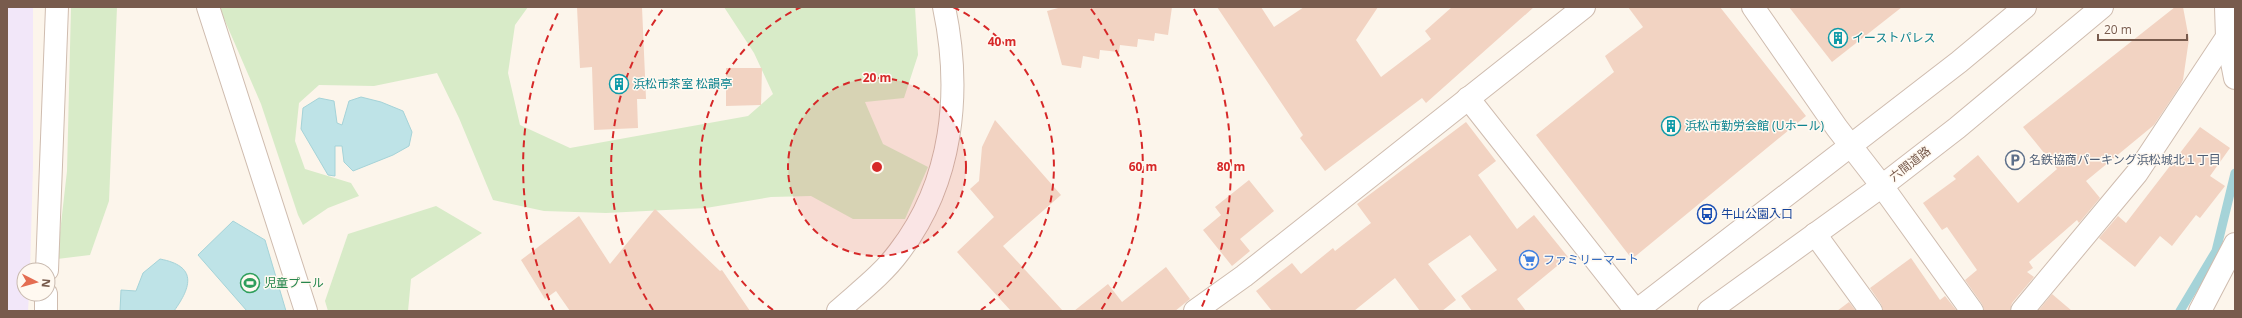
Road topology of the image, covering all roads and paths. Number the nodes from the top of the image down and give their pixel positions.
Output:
1 (57, 7) edge
2 (208, 7) edge
3 (945, 7) edge
4 (1584, 7) edge
5 (1753, 7) edge
6 (2025, 7) edge
7 (2102, 7) edge
8 (2226, 7) edge
9 (2227, 37) junction
10 (2235, 78) edge
11 (1468, 98) junction
12 (1851, 146) junction
13 (1882, 186) junction
14 (1815, 234) junction
15 (2235, 244) edge
16 (47, 262) edge
17 (306, 311) edge
18 (838, 311) edge
19 (1195, 311) edge
20 (1636, 311) edge
21 (1710, 311) edge
22 (1871, 311) edge
23 (1972, 311) edge
24 (2022, 311) edge
25 (2200, 311) edge

1 - 16 street
2 - 17 street
3 - 18 street
4 - 11 street
5 - 12 street
6 - 12 street
7 - 13 street, 六間道路
8 - 9 street
9 - 10 street
9 - 24 street
11 - 19 street
11 - 20 street
12 - 13 street
12 - 20 street
13 - 14 street, 六間道路
13 - 23 street
14 - 21 street, 六間道路
14 - 22 street
15 - 25 street

